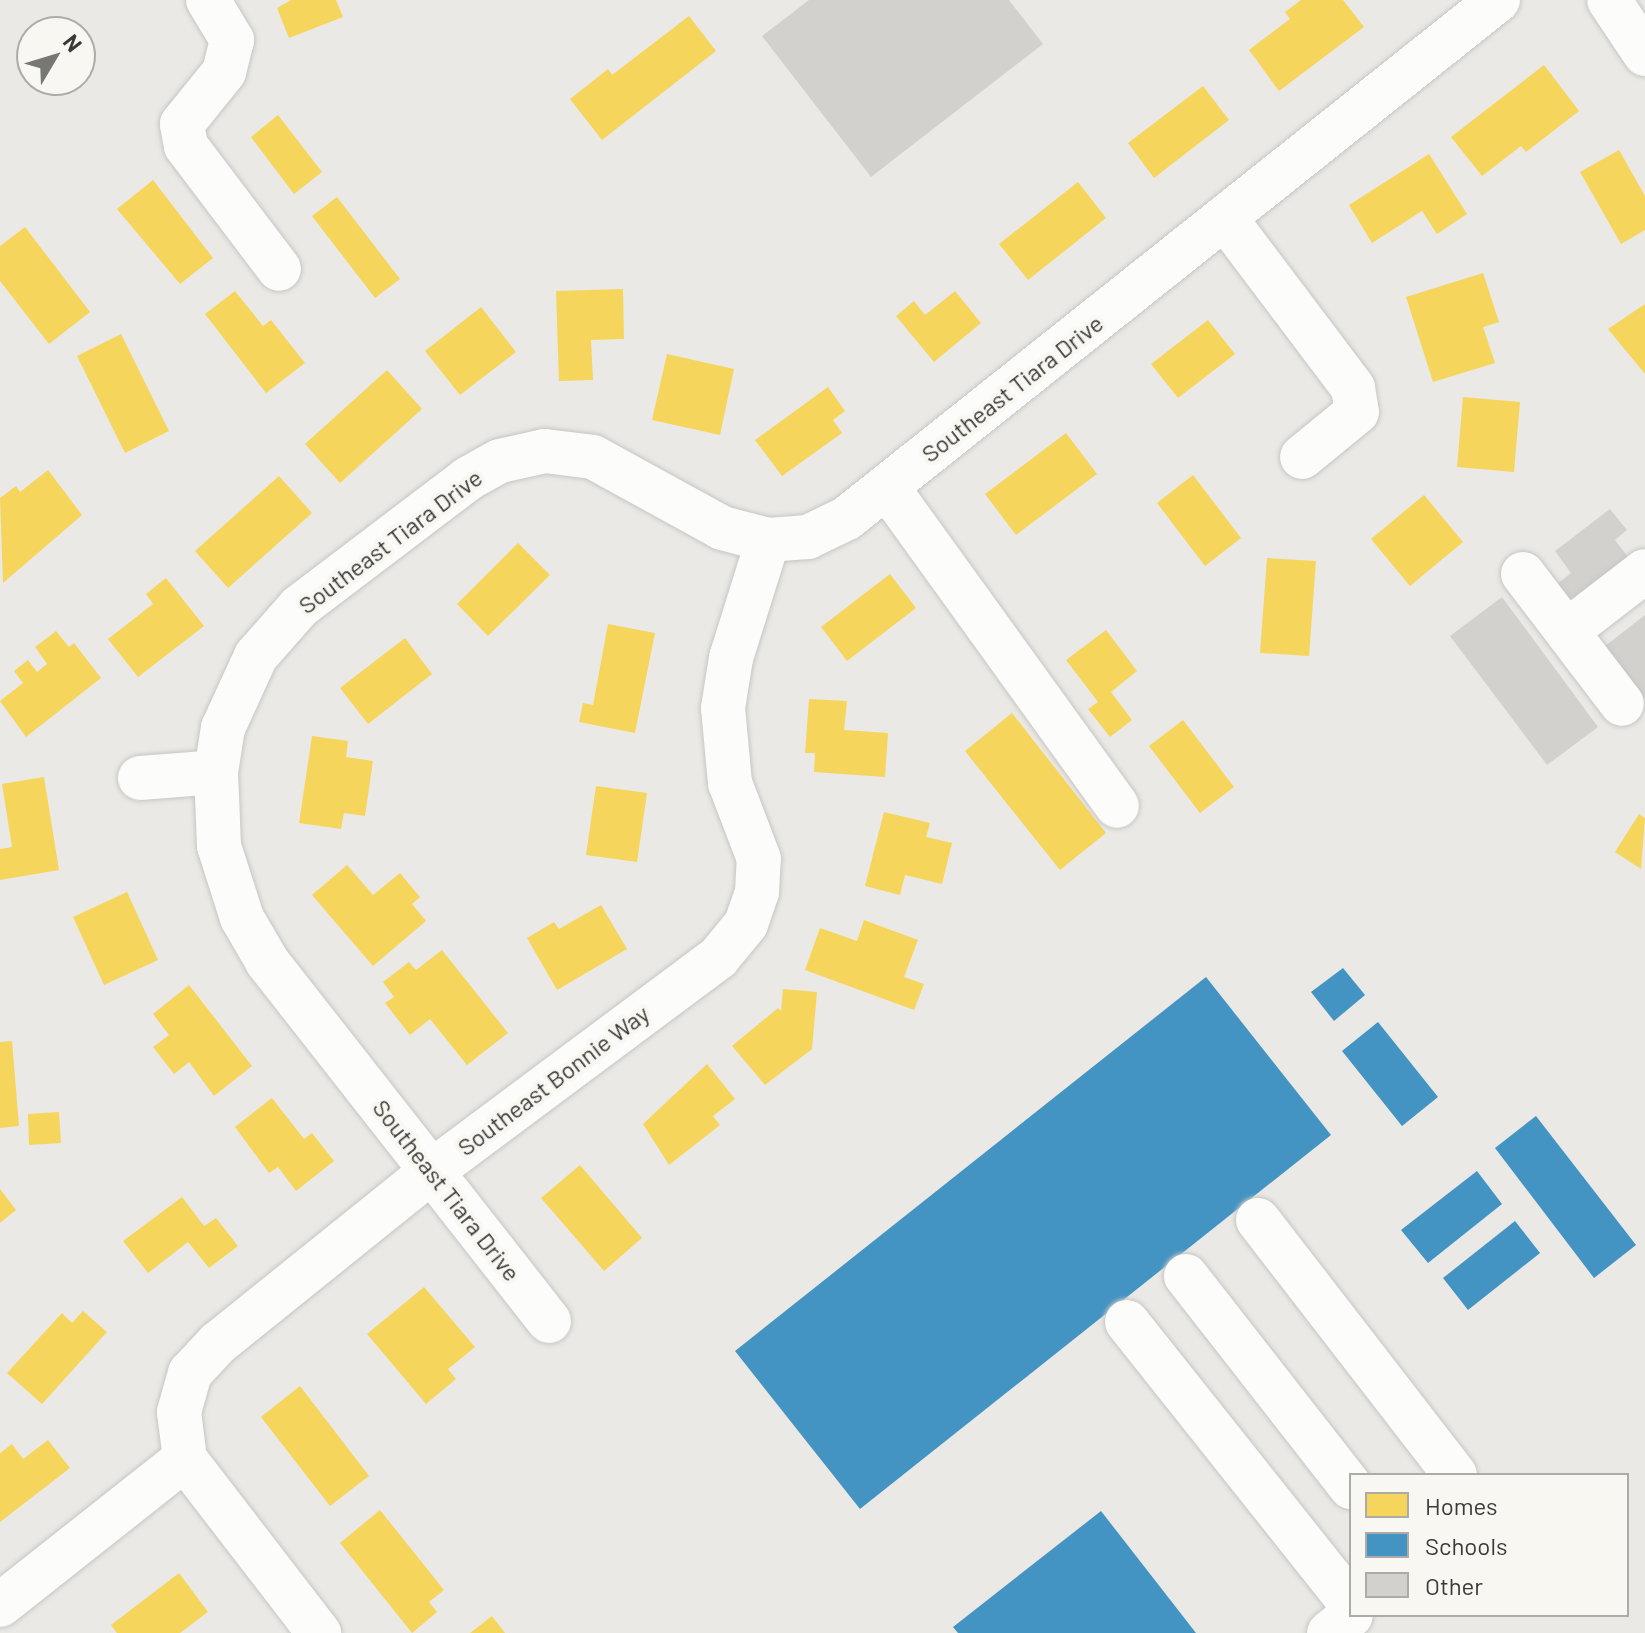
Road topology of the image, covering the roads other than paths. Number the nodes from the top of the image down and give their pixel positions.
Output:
1 (208, 0) edge
2 (1498, 0) edge
3 (1609, 0) edge
4 (1642, 44) edge
5 (1225, 218) junction
6 (279, 269) dead end
7 (1302, 457) dead end
8 (887, 487) junction
9 (768, 540) junction
10 (1645, 571) edge
11 (1523, 574) dead end
12 (1567, 631) junction
13 (1622, 704) dead end
14 (216, 772) junction
15 (140, 778) dead end
16 (1117, 806) dead end
17 (432, 1171) junction
18 (1258, 1220) dead end
19 (1186, 1276) dead end
20 (549, 1321) dead end
21 (1127, 1322) dead end
22 (185, 1459) junction
23 (1453, 1473) edge
24 (1349, 1484) edge
25 (1349, 1601) edge
26 (0, 1605) edge
27 (1349, 1617) edge
28 (319, 1633) edge
29 (1329, 1633) edge

1 - 6 street
2 - 5 street, Southeast Tiara Drive
3 - 4 street
5 - 7 street
5 - 8 street, Southeast Tiara Drive
8 - 9 street, Southeast Tiara Drive
8 - 16 street
9 - 14 street, Southeast Tiara Drive
9 - 17 street, Southeast Bonnie Way
10 - 12 street
11 - 12 street
12 - 13 street
14 - 15 street
14 - 17 street, Southeast Tiara Drive
17 - 20 street, Southeast Tiara Drive
17 - 22 street, Southeast Bonnie Way
18 - 23 street
19 - 24 street
21 - 25 street
22 - 26 street
22 - 28 street
27 - 29 street

